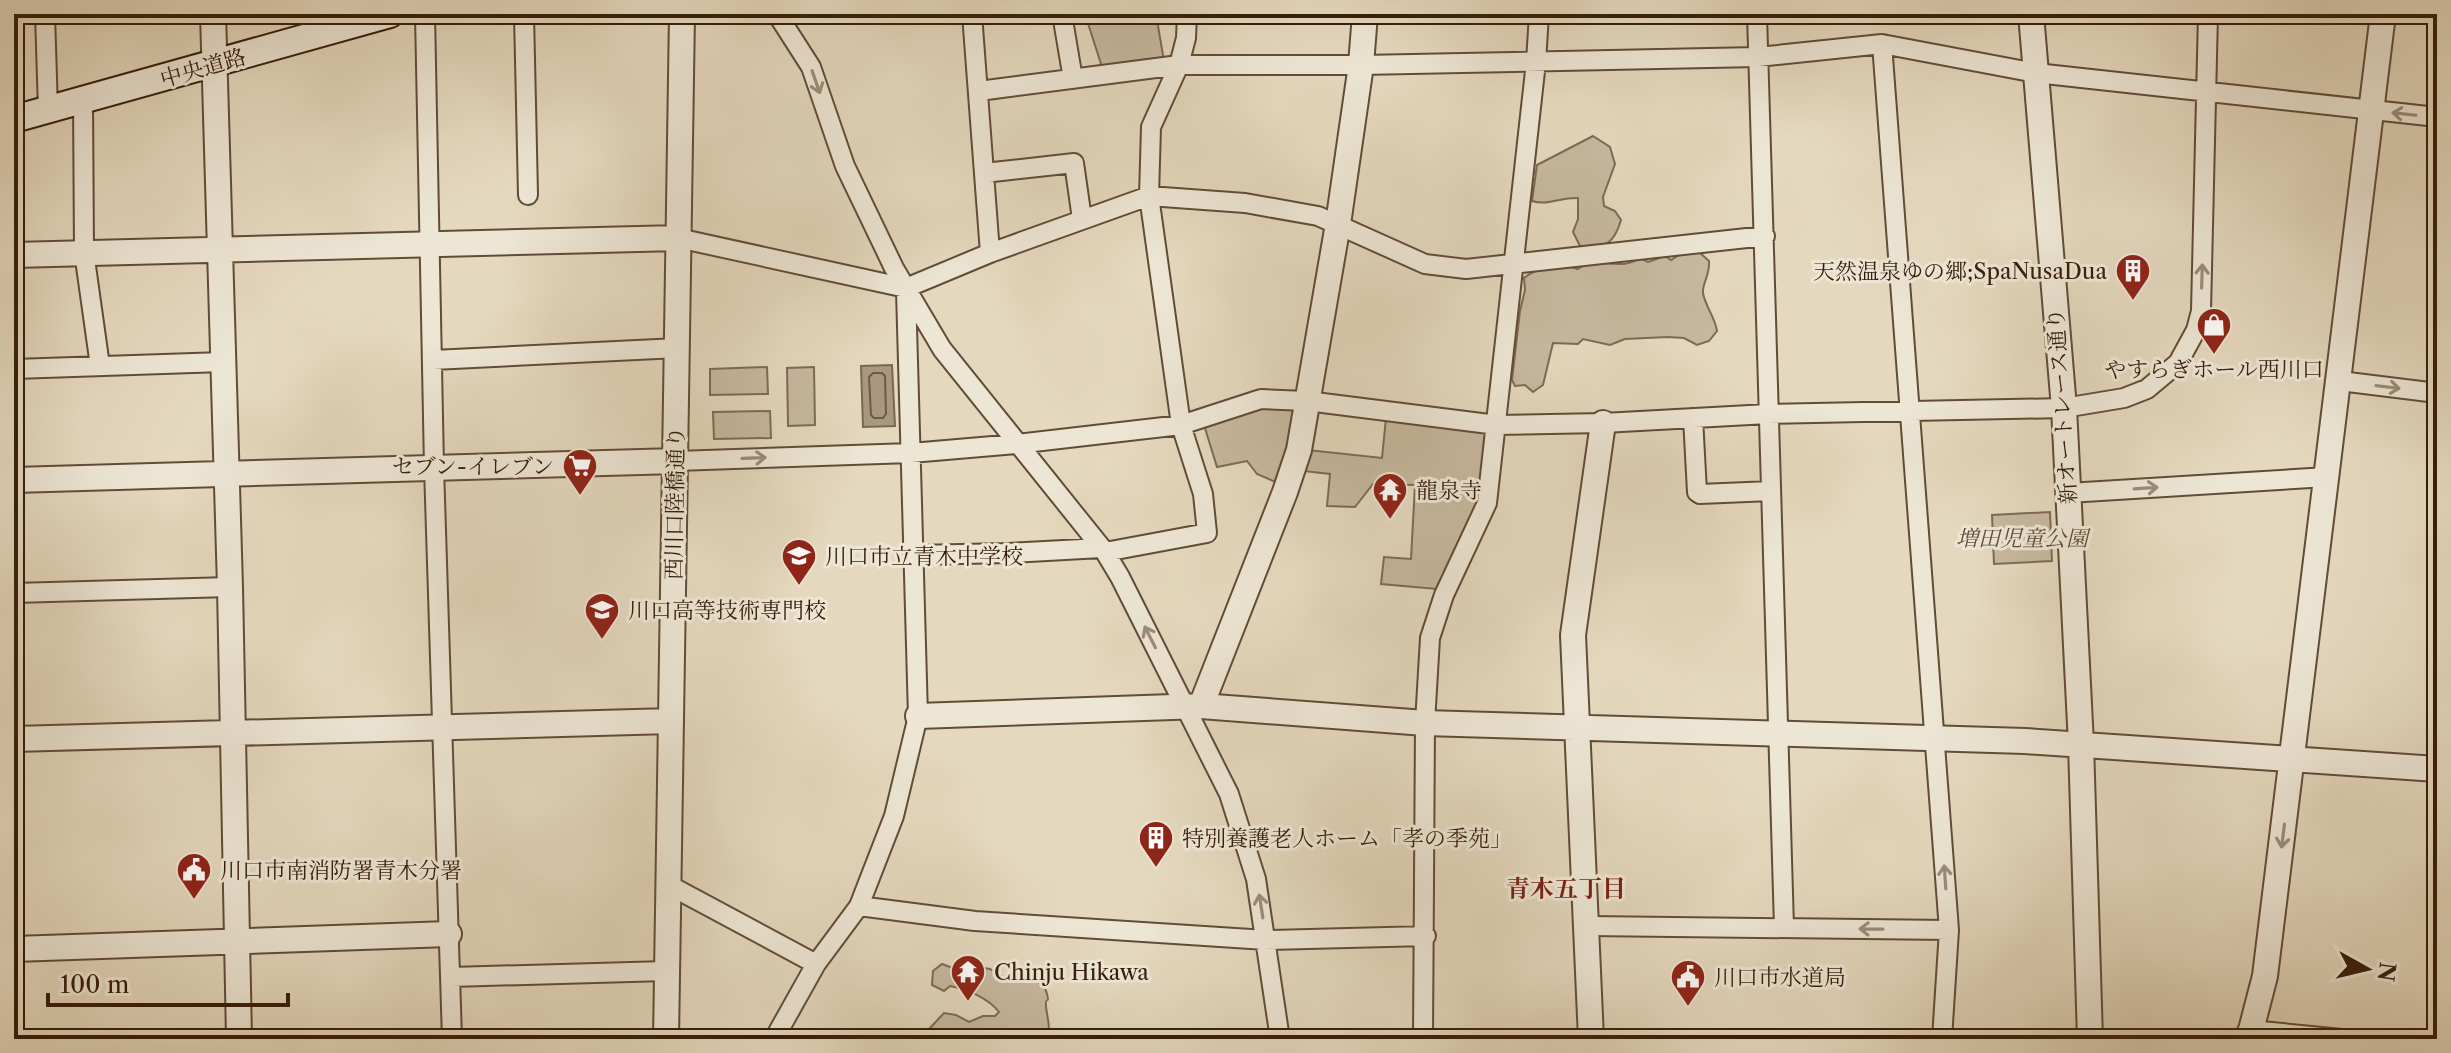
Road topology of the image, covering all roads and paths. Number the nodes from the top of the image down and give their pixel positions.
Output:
1 (45, 14) edge
2 (213, 14) edge
3 (390, 14) edge
4 (425, 14) edge
5 (524, 14) edge
6 (682, 14) edge
7 (777, 14) edge
8 (972, 14) edge
9 (1062, 14) edge
10 (1187, 14) edge
11 (1365, 14) edge
12 (1539, 14) edge
13 (1757, 14) edge
14 (2031, 14) edge
15 (2208, 14) edge
16 (2383, 14) edge
17 (335, 22) edge
18 (1882, 44) junction
19 (1758, 57) junction
20 (1536, 62) junction
21 (214, 65) junction
22 (1179, 65) junction
23 (1361, 65) junction
24 (2036, 73) junction
25 (1073, 79) junction
26 (2207, 90) junction
27 (979, 91) junction
28 (83, 101) junction
29 (48, 110) junction
30 (2372, 110) junction
31 (2437, 117) edge
32 (14, 119) edge
33 (984, 173) junction
34 (528, 195) dead end
35 (1149, 196) junction
36 (1082, 219) junction
37 (1338, 224) junction
38 (1765, 236) junction
39 (678, 238) junction
40 (431, 245) junction
41 (221, 250) junction
42 (84, 252) junction
43 (990, 253) junction
44 (14, 255) edge
45 (1514, 265) junction
46 (906, 288) junction
47 (678, 348) junction
48 (433, 360) junction
49 (223, 362) junction
50 (100, 366) junction
51 (14, 369) edge
52 (2340, 381) junction
53 (2437, 393) edge
54 (1307, 401) junction
55 (2064, 408) junction
56 (1910, 411) junction
57 (1768, 414) junction
58 (1693, 418) junction
59 (1603, 423) junction
60 (1181, 425) junction
61 (1497, 425) junction
62 (1016, 444) junction
63 (911, 453) junction
64 (676, 461) junction
65 (434, 467) junction
66 (227, 475) junction
67 (2327, 477) junction
68 (14, 480) edge
69 (1771, 491) junction
70 (2068, 493) junction
71 (1103, 550) junction
72 (914, 555) junction
73 (230, 587) junction
74 (14, 593) edge
75 (1193, 707) junction
76 (918, 716) junction
77 (671, 721) junction
78 (1425, 723) junction
79 (1577, 727) junction
80 (443, 728) junction
81 (232, 732) junction
82 (1778, 732) junction
83 (1935, 737) junction
84 (14, 739) edge
85 (2081, 744) junction
86 (2292, 759) junction
87 (2437, 769) edge
88 (667, 884) junction
89 (859, 906) junction
90 (1588, 926) junction
91 (1784, 927) junction
92 (1949, 930) junction
93 (449, 934) junction
94 (1426, 936) junction
95 (1266, 940) junction
96 (236, 942) junction
97 (14, 949) edge
98 (816, 964) junction
99 (666, 971) junction
100 (451, 977) junction
101 (2248, 1035) edge
102 (239, 1039) edge
103 (452, 1039) edge
104 (666, 1039) edge
105 (774, 1039) edge
106 (1280, 1039) edge
107 (1423, 1039) edge
108 (1591, 1039) edge
109 (1942, 1039) edge
110 (2090, 1039) edge
111 (2342, 1039) edge

1 - 29 street
2 - 21 street
3 - 17 main road, 中央道路
4 - 40 street
5 - 34 street
6 - 39 street, 西川口陸橋通り
7 -> 46 street
8 - 27 street
9 - 25 street
10 - 22 street
11 - 23 street
12 - 20 street
13 - 19 street
14 - 24 street, 新オートレース通り
15 - 26 street
16 - 30 street
17 - 21 main road, 中央道路
18 - 19 street
18 - 24 street
18 - 56 street
19 - 20 street
19 - 38 street
20 - 23 street
20 - 45 street
21 - 28 main road, 中央道路
21 - 41 street
22 - 23 street
22 - 25 street
22 - 35 street
23 - 37 street
24 - 26 street
24 - 55 street, 新オートレース通り
25 - 27 street
26 - 30 street
55 -> 26 street
27 - 33 street
28 - 29 main road, 中央道路
28 - 42 street
29 - 32 main road, 中央道路
31 -> 30 street
30 - 52 street
33 - 36 street
33 - 43 street
35 - 36 street
35 - 37 street
35 - 60 street
36 - 43 street
37 - 45 street
37 - 54 street
38 - 45 street
38 - 57 street
39 - 40 street
39 - 46 street
39 - 47 street, 西川口陸橋通り
40 - 41 street
40 - 48 street
41 - 42 street
41 - 49 street
42 - 44 street
42 - 50 street
43 - 46 street
45 - 61 street
46 - 62 street
46 - 63 street
47 - 48 street
47 - 64 street, 西川口陸橋通り
48 - 65 street
49 - 50 street
49 - 66 street
50 - 51 street
52 -> 53 street
52 - 67 street
54 - 60 street
54 - 61 street
54 - 75 street
55 - 56 street
55 - 70 street, 新オートレース通り
56 - 57 street
56 - 83 street
57 - 58 street
57 - 69 street
58 - 59 street
58 - 69 street
59 - 61 street
59 - 79 street
60 - 62 street
60 - 71 street
61 - 78 street
62 - 63 street
62 - 71 street
64 -> 63 street
63 - 72 street
64 - 65 street
64 - 77 street, 西川口陸橋通り
65 - 66 street
65 - 80 street
66 - 68 street
66 - 73 street
70 -> 67 street
67 - 86 street
69 - 82 street
70 - 85 street, 新オートレース通り
71 - 72 street
75 -> 71 street
72 - 76 street
73 - 74 street
73 - 81 street
75 - 76 street
75 - 78 street
95 -> 75 street
76 - 89 street
77 - 80 street
77 - 88 street, 西川口陸橋通り
78 - 79 street
78 - 94 street
79 - 82 street
79 - 90 street
80 - 81 street
80 - 93 street
81 - 84 street
81 - 96 street
82 - 83 street
82 - 91 street
83 - 85 street
92 -> 83 street
85 - 86 street
85 - 110 street, 新オートレース通り
86 - 87 street
86 -> 101 street
88 - 98 street
88 - 99 street, 西川口陸橋通り
89 - 95 street
89 - 98 street
90 - 91 street
90 - 108 street
92 -> 91 street
92 - 109 street
93 - 96 street
93 - 100 street
94 - 95 street
94 - 107 street
95 - 106 street
96 - 97 street
96 - 102 street
98 - 105 street
99 - 100 street
99 - 104 street, 西川口陸橋通り
100 - 103 street
101 - 111 street

